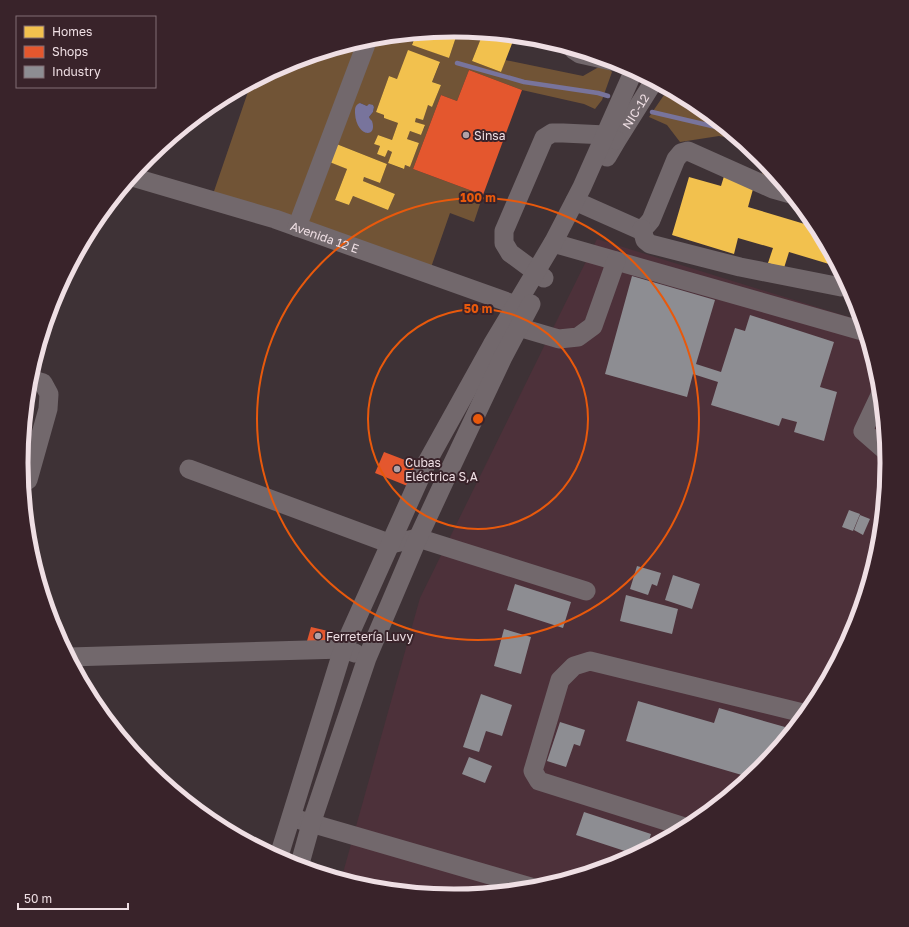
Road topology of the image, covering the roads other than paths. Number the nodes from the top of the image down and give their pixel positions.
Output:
1 (365, 47) edge
2 (632, 76) edge
3 (651, 85) edge
4 (611, 137) junction
5 (137, 179) edge
6 (783, 192) edge
7 (579, 202) junction
8 (297, 227) junction
9 (642, 229) junction
10 (557, 244) junction
11 (616, 261) junction
12 (540, 276) junction
13 (842, 286) edge
14 (522, 307) junction
15 (518, 327) junction
16 (859, 330) edge
17 (36, 381) edge
18 (876, 403) edge
19 (880, 446) edge
20 (189, 469) dead end
21 (29, 478) edge
22 (418, 538) junction
23 (391, 544) junction
24 (586, 591) dead end
25 (343, 650) junction
26 (75, 657) edge
27 (368, 658) junction
28 (800, 712) edge
29 (291, 817) junction
30 (311, 824) junction
31 (680, 825) edge
32 (280, 853) edge
33 (301, 861) edge
34 (522, 884) edge

1 - 8 street
2 - 4 street, NIC-12
3 - 4 street, NIC-12
4 - 7 street
4 - 12 street
5 - 8 street, Avenida 12 E
6 - 9 street
7 - 9 street
7 - 10 street
8 - 14 street, Avenida 12 E
9 - 13 street
10 - 11 street
10 - 12 street
11 - 15 street
11 - 16 street
12 - 14 street
14 - 15 street
14 - 23 street
15 - 22 street
17 - 21 street
18 - 19 street
20 - 23 street
22 - 23 street
22 - 24 street
22 - 27 street
23 - 25 street
25 - 26 street
25 - 27 street
25 - 29 street
27 - 30 street
28 - 31 street
29 - 30 street
29 - 32 street
30 - 33 street
30 - 34 street

